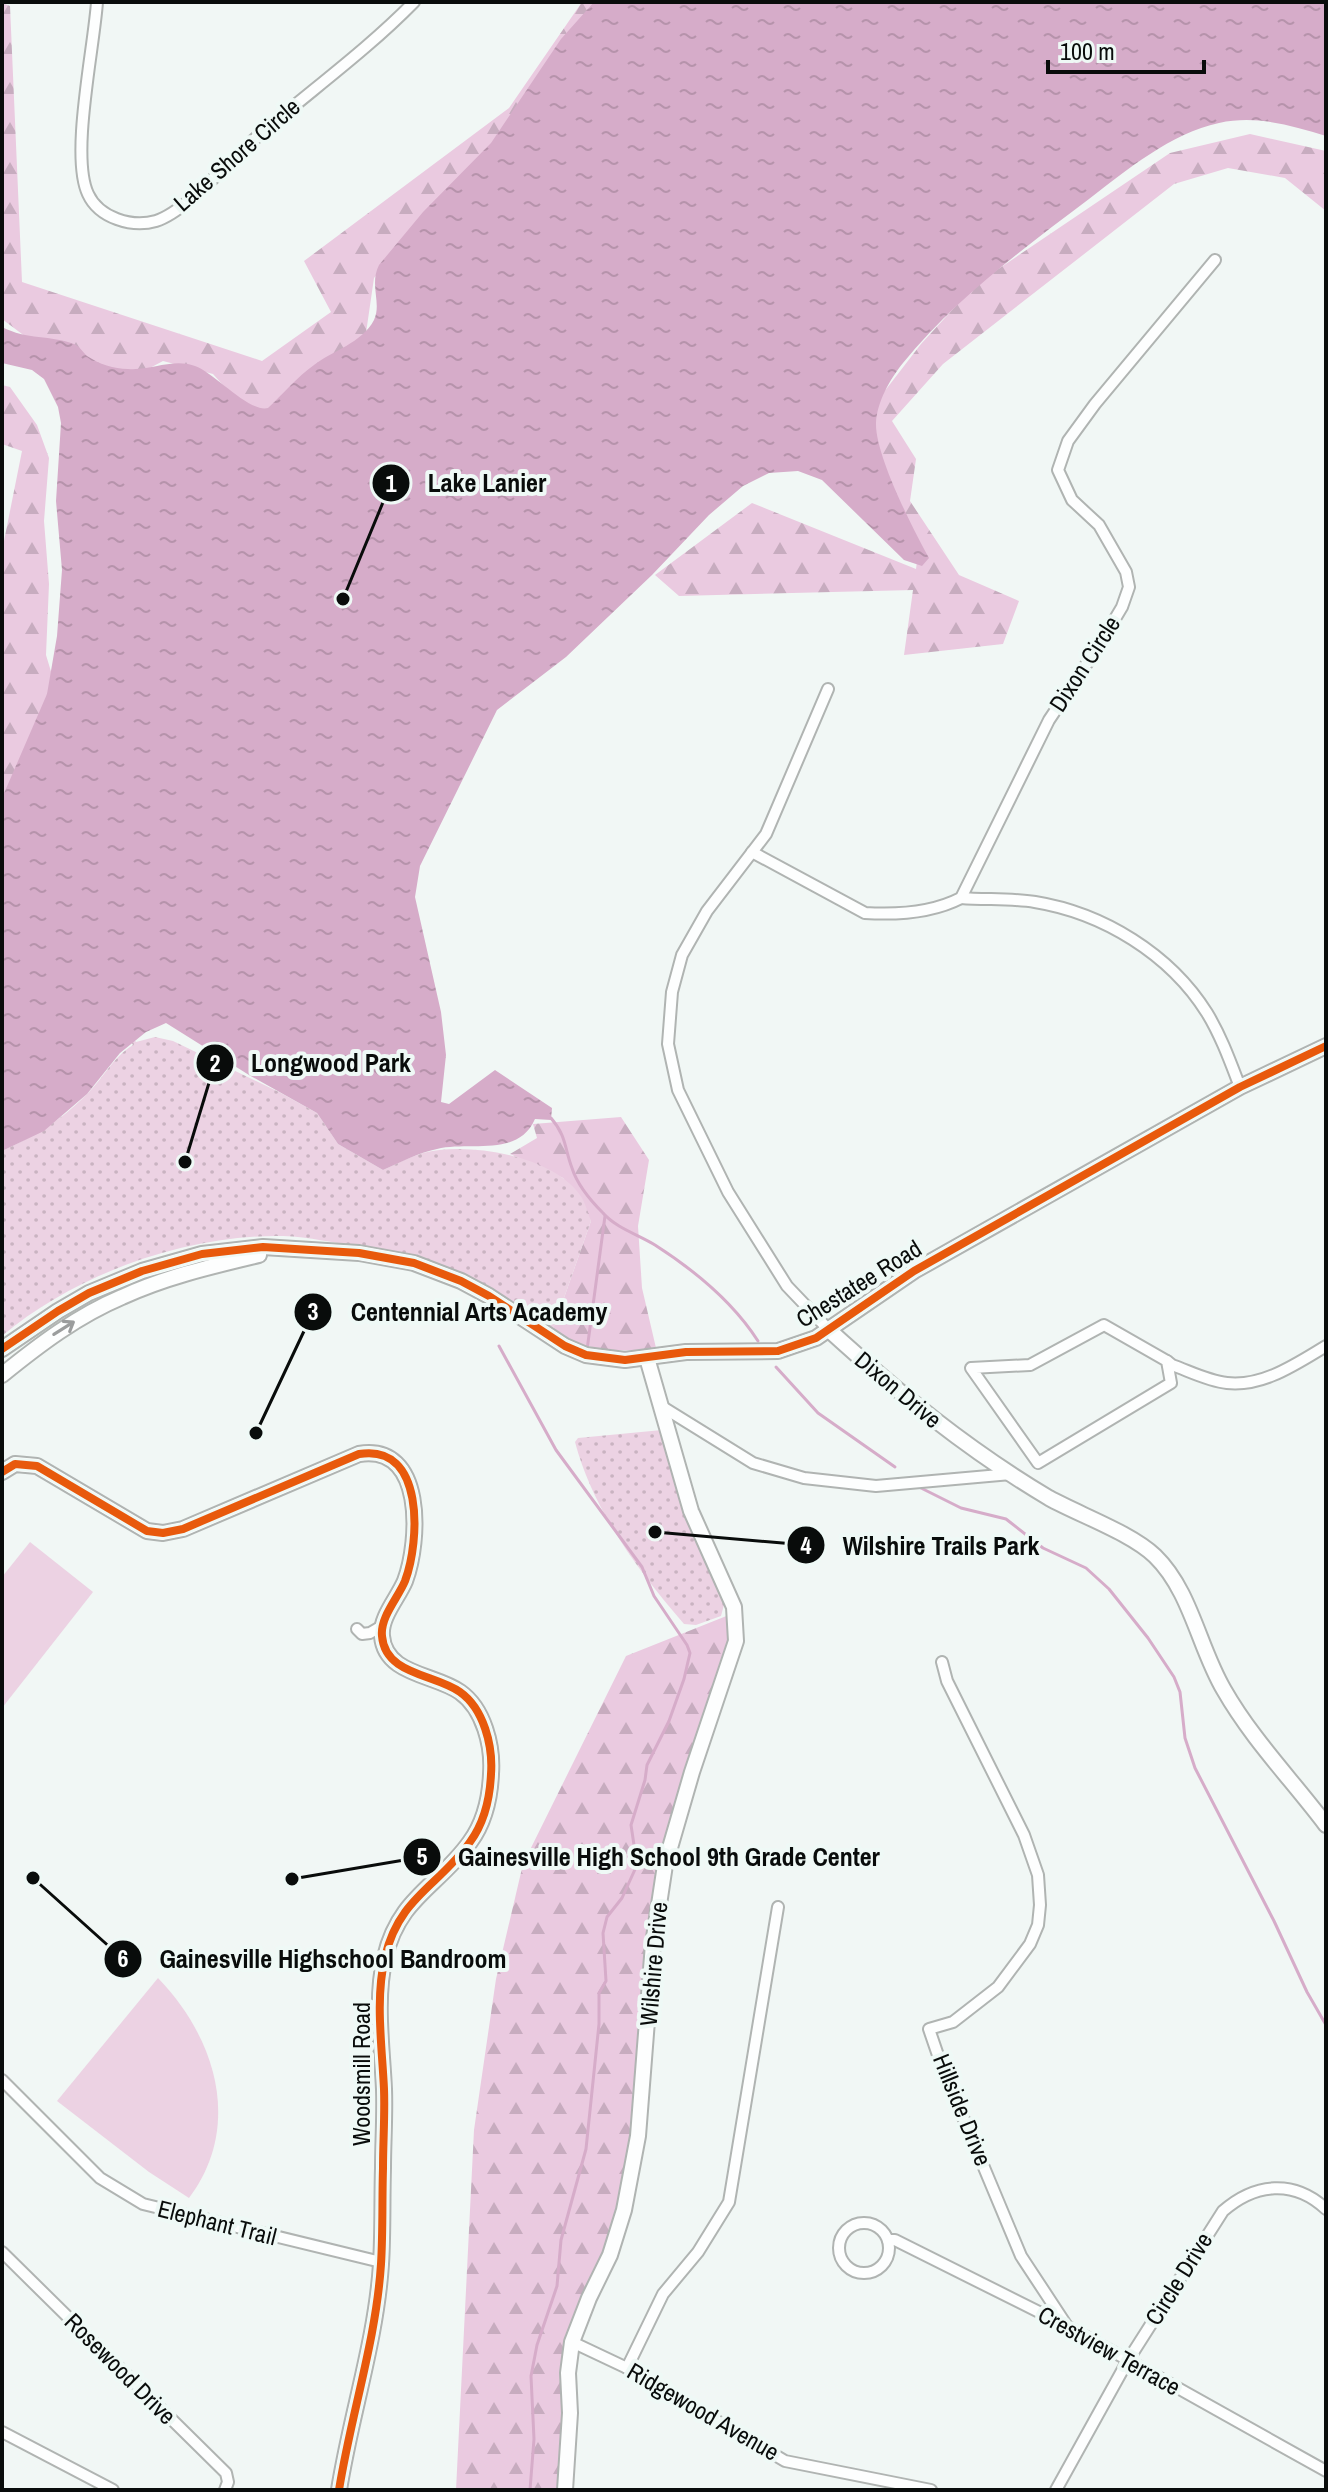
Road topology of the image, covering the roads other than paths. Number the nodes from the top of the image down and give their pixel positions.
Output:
1 (97, 2) edge
2 (414, 2) edge
3 (1215, 260) dead end
4 (828, 689) dead end
5 (752, 852) junction
6 (961, 898) junction
7 (1326, 1046) edge
8 (1240, 1087) junction
9 (291, 1248) junction
10 (828, 1329) junction
11 (1326, 1346) edge
12 (2, 1349) edge
13 (647, 1358) junction
14 (1167, 1361) junction
15 (2, 1375) edge
16 (661, 1406) junction
17 (2, 1472) edge
18 (1013, 1474) junction
19 (382, 1626) junction
20 (357, 1629) dead end
21 (942, 1662) dead end
22 (1326, 1825) edge
23 (778, 1907) dead end
24 (2, 2080) edge
25 (1326, 2209) edge
26 (888, 2240) junction
27 (2, 2252) edge
28 (381, 2262) junction
29 (1067, 2326) junction
30 (572, 2342) junction
31 (1127, 2362) junction
32 (627, 2368) junction
33 (2, 2432) edge
34 (1326, 2471) edge
35 (113, 2490) edge
36 (225, 2490) edge
37 (339, 2490) edge
38 (565, 2490) edge
39 (931, 2490) edge
40 (1056, 2490) edge

1 - 2 street, Lake Shore Circle
3 - 6 street, Dixon Circle
4 - 5 street, Dixon Drive
5 - 6 street
5 - 10 street, Dixon Drive
6 - 8 street
7 - 8 street, Chestatee Road
8 - 10 street, Chestatee Road
9 - 12 street
9 - 13 street, Chestatee Road
15 -> 9 street
10 - 13 street, Chestatee Road
10 - 18 street, Dixon Drive
11 - 14 street
13 - 16 street, Wilshire Drive
14 - 14 street
16 - 18 street
16 - 30 street, Wilshire Drive
17 - 19 street
18 - 22 street, Dixon Drive
19 - 20 street
19 - 28 street, Woodsmill Road
21 - 29 street, Hillside Drive
23 - 32 street
24 - 28 street, Elephant Trail
25 - 31 street, Circle Drive
26 - 26 street
26 - 29 street, Crestview Terrace
27 - 36 street, Rosewood Drive
28 - 37 street, Woodsmill Road
29 - 31 street, Crestview Terrace
30 - 32 street, Ridgewood Avenue
30 - 38 street, Wilshire Drive
31 - 34 street, Crestview Terrace
31 - 40 street, Circle Drive
32 - 39 street, Ridgewood Avenue
33 - 35 street

